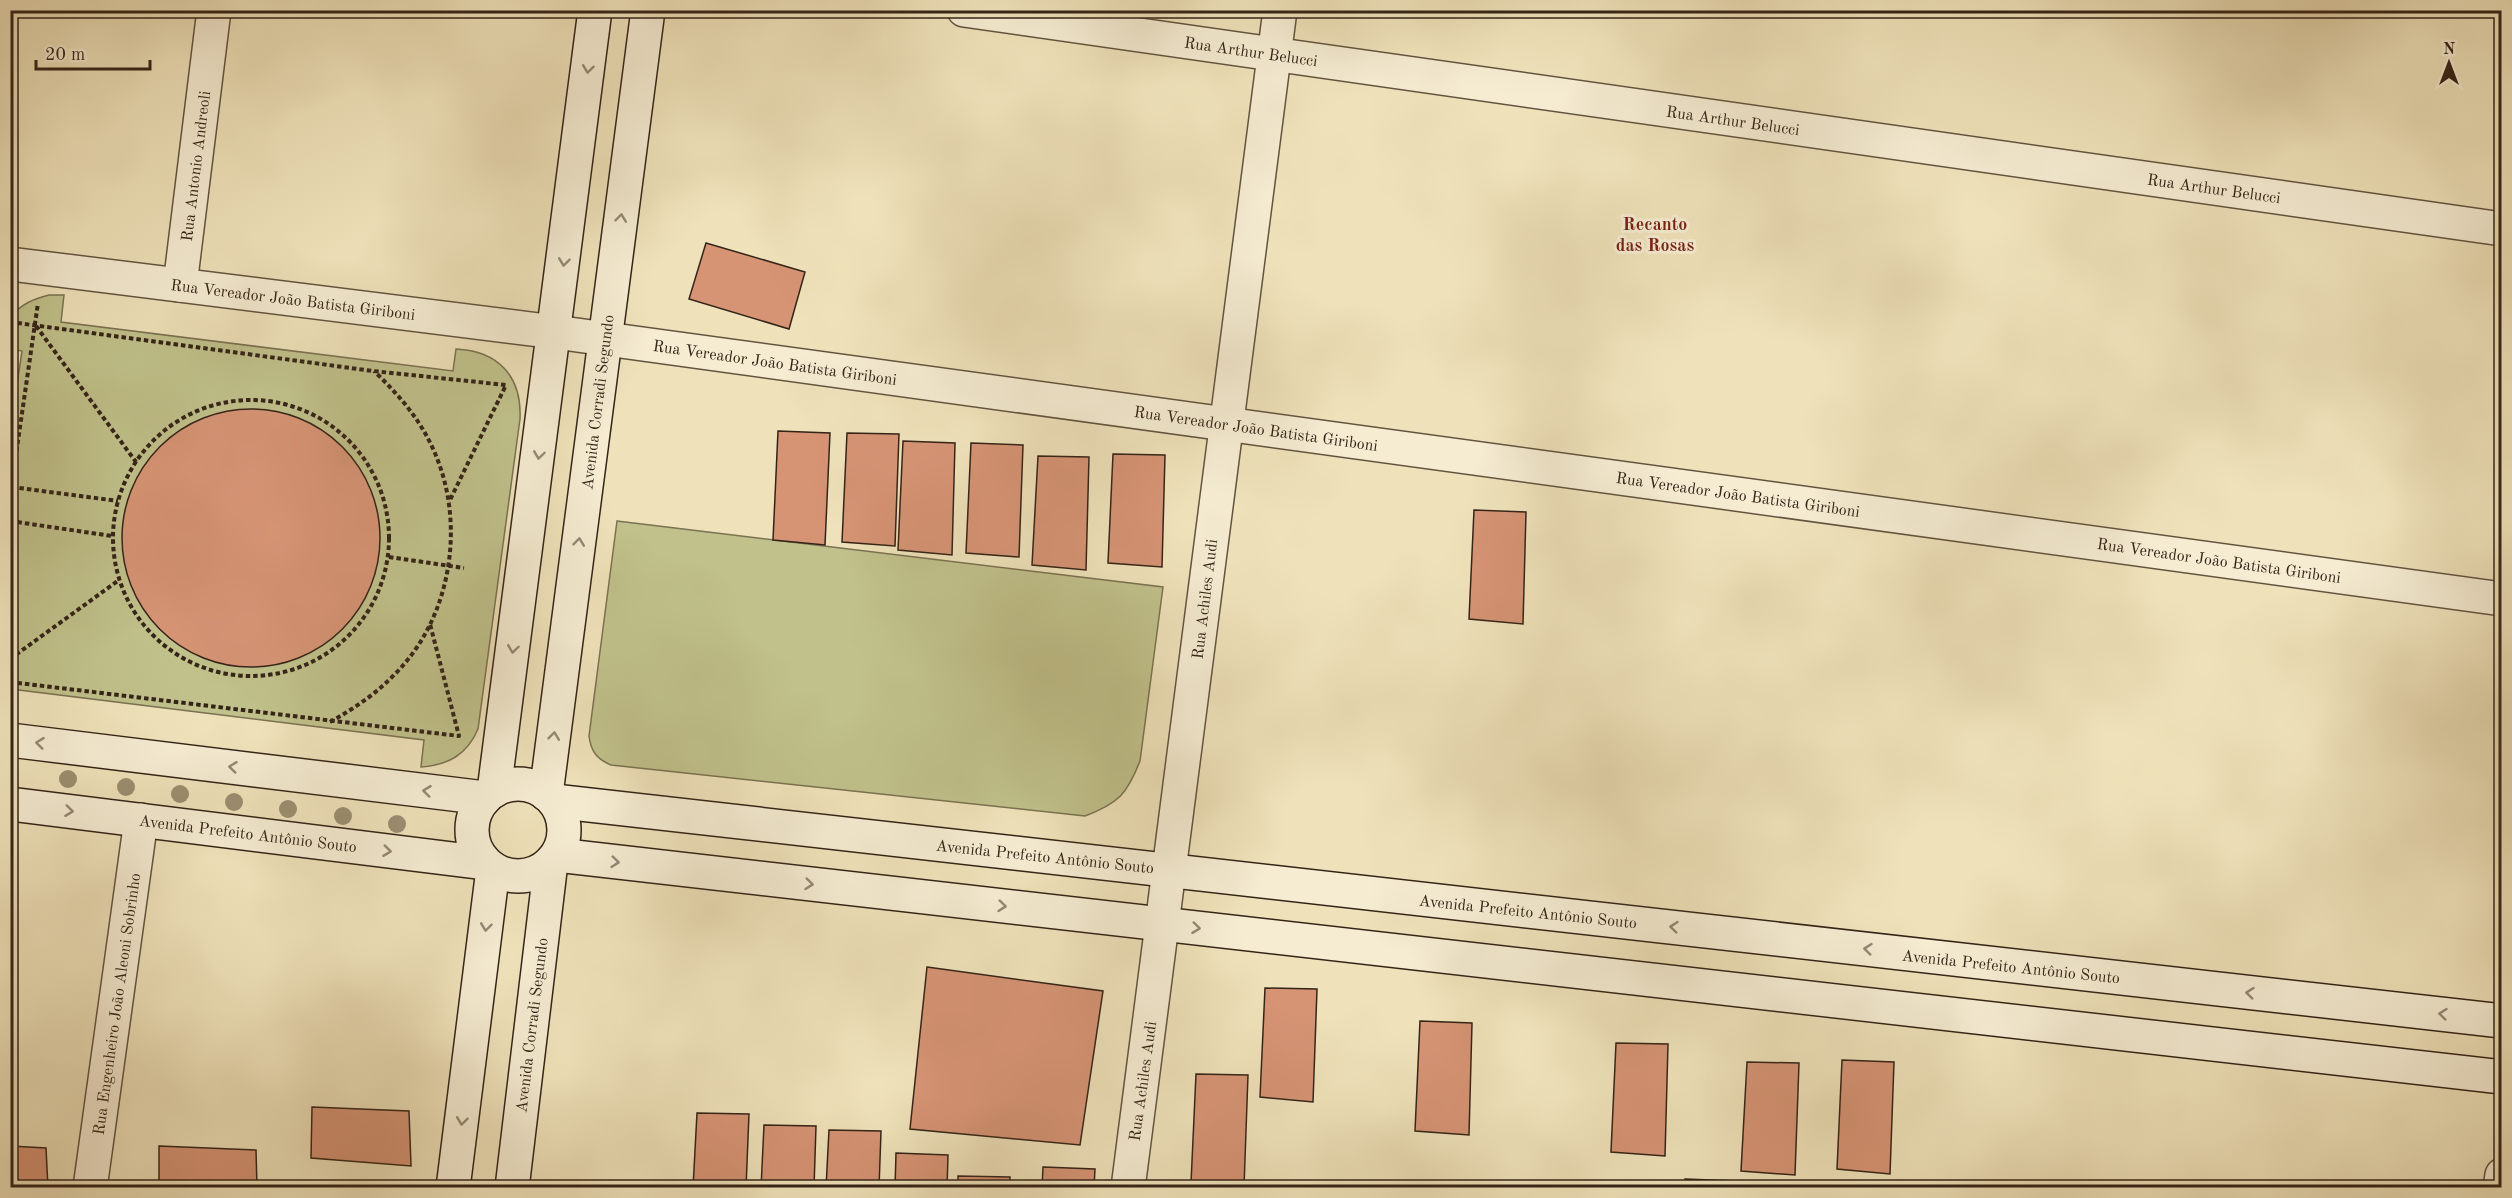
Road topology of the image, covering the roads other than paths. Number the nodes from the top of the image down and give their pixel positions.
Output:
1 (214, 10) edge
2 (595, 10) edge
3 (648, 10) edge
4 (964, 10) edge
5 (1280, 10) edge
6 (1274, 55) junction
7 (2502, 229) edge
8 (10, 264) edge
9 (180, 285) junction
10 (555, 332) junction
11 (606, 339) junction
12 (1227, 424) junction
13 (2502, 599) edge
14 (10, 740) edge
15 (489, 794) junction
16 (550, 797) junction
17 (10, 804) edge
18 (141, 820) junction
19 (554, 859) junction
20 (489, 866) junction
21 (1169, 870) junction
22 (1163, 924) junction
23 (2502, 1021) edge
24 (2502, 1077) edge
25 (2502, 1175) edge
26 (90, 1188) edge
27 (453, 1188) edge
28 (512, 1188) edge
29 (1128, 1188) edge
30 (2500, 1188) edge

1 - 9 street, Rua Antonio Andreoli
2 -> 10 street
11 -> 3 street, Avenida Corradi Segundo
4 - 6 street, Rua Arthur Belucci
5 - 6 street, Rua Achiles Audi
6 - 7 street, Rua Arthur Belucci
6 - 12 street, Rua Achiles Audi
8 - 9 street, Rua Vereador João Batista Giriboni
9 - 10 street, Rua Vereador João Batista Giriboni
10 - 11 street, Rua Vereador João Batista Giriboni
10 -> 15 street
11 - 12 street, Rua Vereador João Batista Giriboni
16 -> 11 street, Avenida Corradi Segundo
12 - 13 street, Rua Vereador João Batista Giriboni
12 - 21 street, Rua Achiles Audi
15 -> 14 street
15 - 16 street
15 - 20 street
16 - 19 street
16 - 21 street, Avenida Prefeito Antônio Souto
17 -> 18 street, Avenida Prefeito Antônio Souto
18 -> 20 street, Avenida Prefeito Antônio Souto
18 - 26 street, Rua Engenheiro João Aleoni Sobrinho
19 - 20 street
19 -> 22 street
19 - 28 street, Avenida Corradi Segundo
20 -> 27 street
21 - 22 street, Rua Achiles Audi
23 -> 21 street, Avenida Prefeito Antônio Souto
22 -> 24 street
22 - 29 street, Rua Achiles Audi
25 - 30 street

